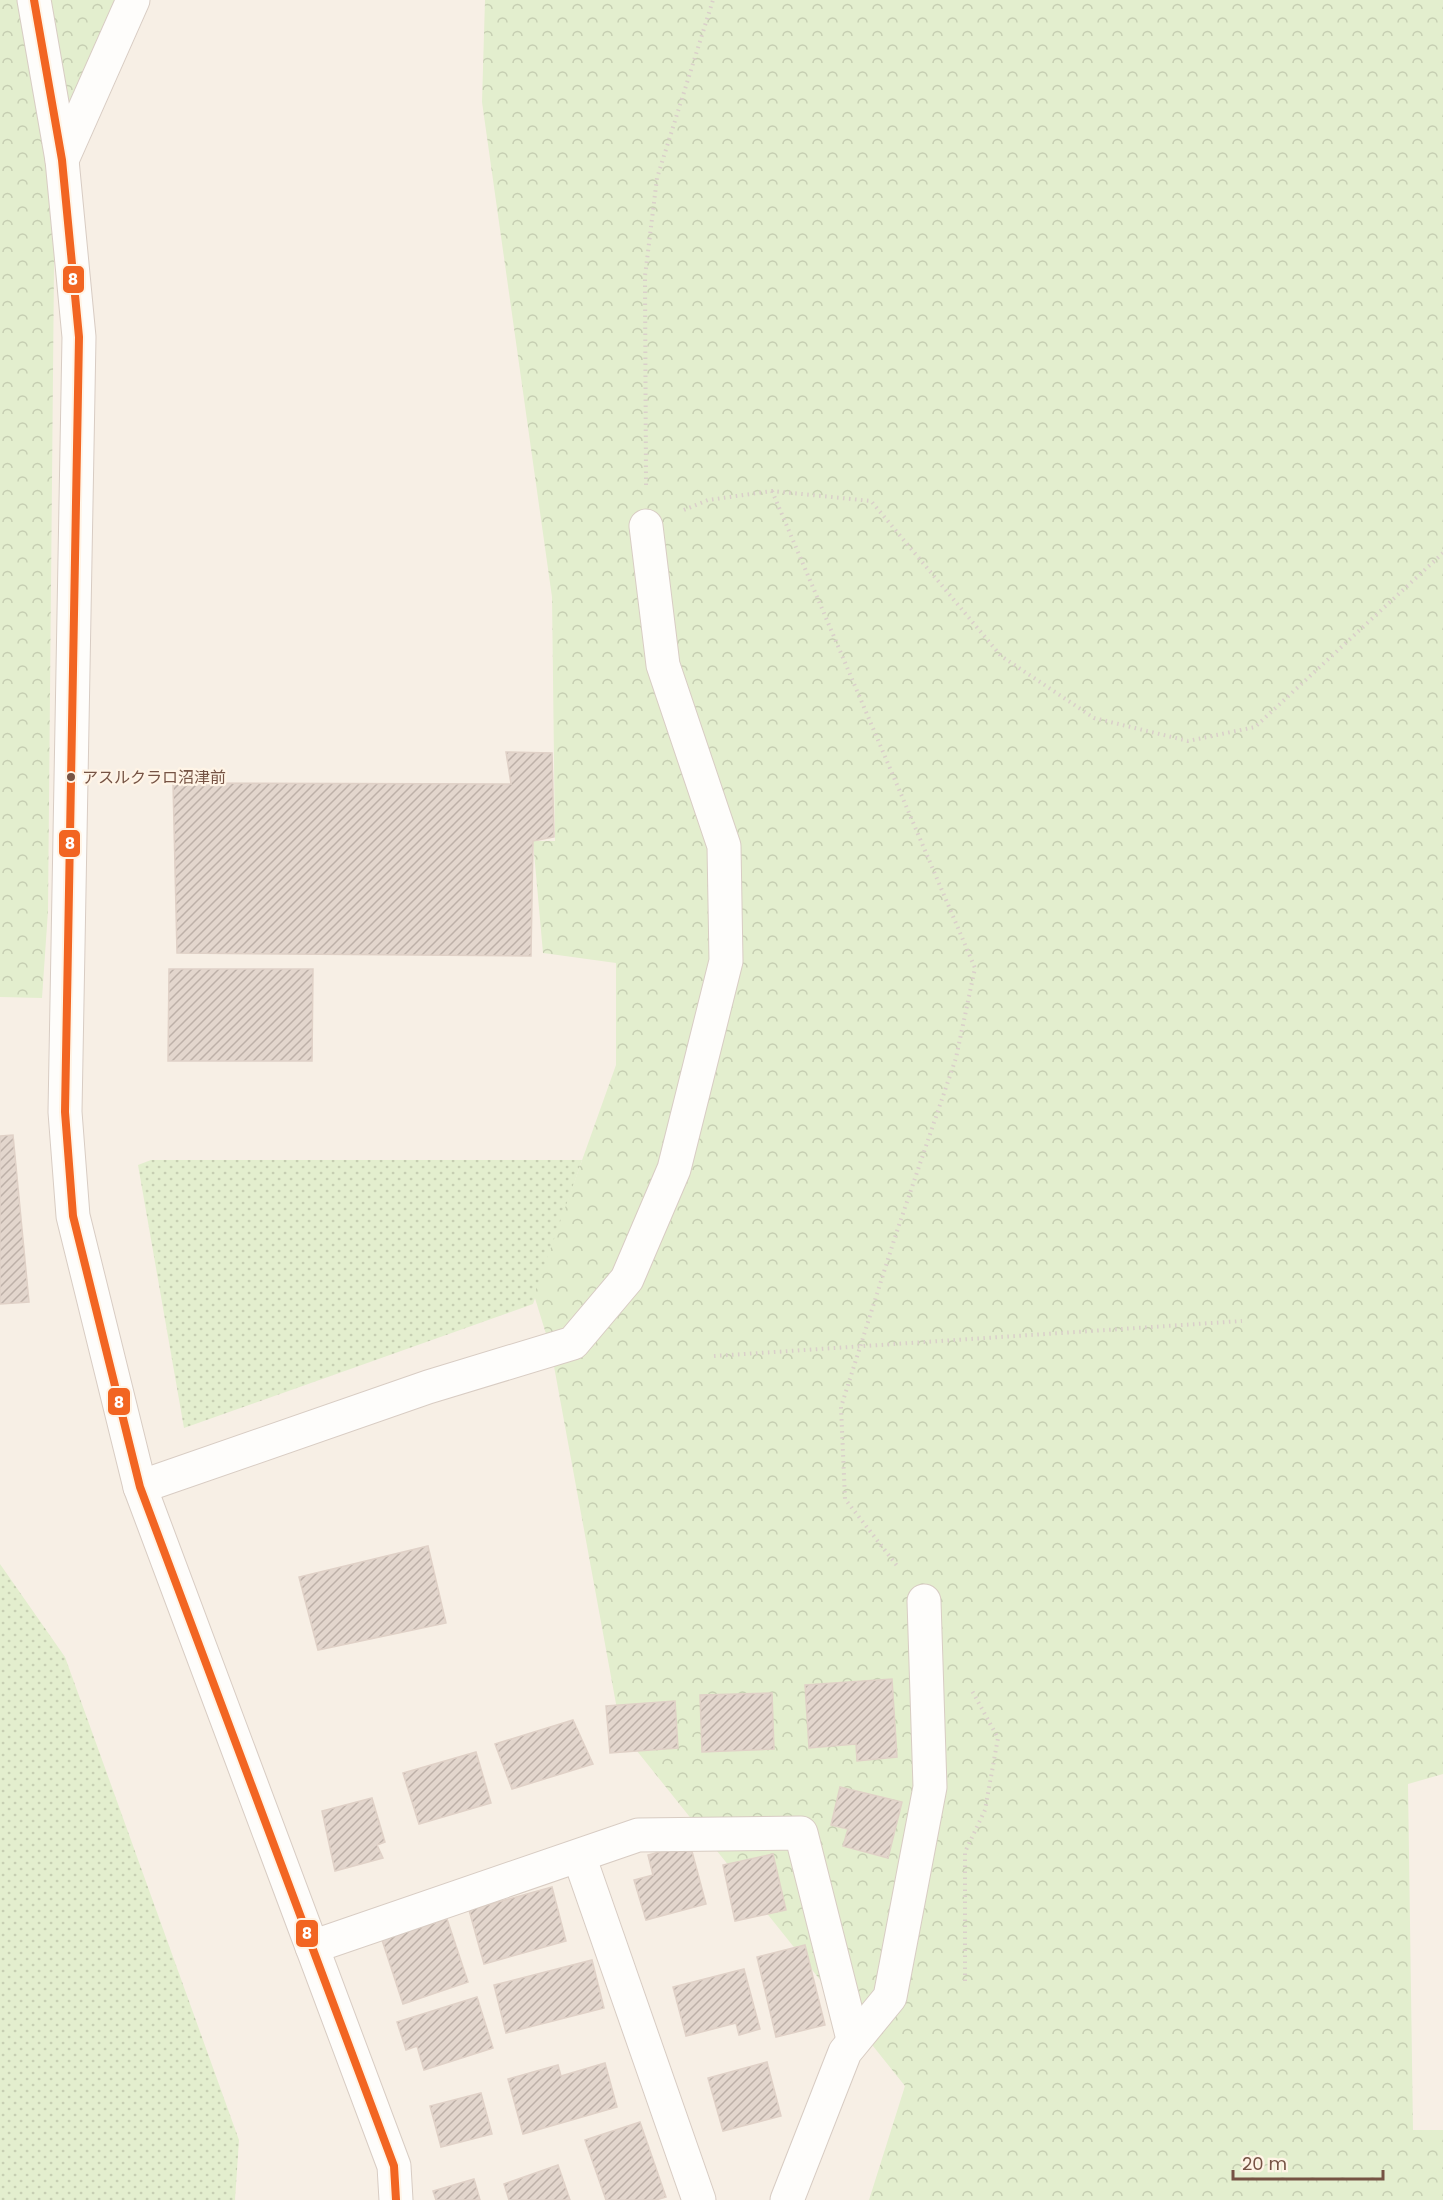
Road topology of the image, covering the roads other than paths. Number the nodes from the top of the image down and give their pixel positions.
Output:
1 (34, 0) edge
2 (133, 0) edge
3 (62, 160) junction
4 (646, 526) road end
5 (140, 1487) junction
6 (924, 1601) road end
7 (579, 1856) junction
8 (312, 1947) junction
9 (853, 2039) junction
10 (396, 2200) edge
11 (699, 2200) edge
12 (787, 2200) edge

1 - 3 street
2 - 3 street
3 - 5 street
4 - 5 street
5 - 8 street
6 - 9 street
7 - 8 street
7 - 9 street
7 - 11 street
8 - 10 street
9 - 12 street

